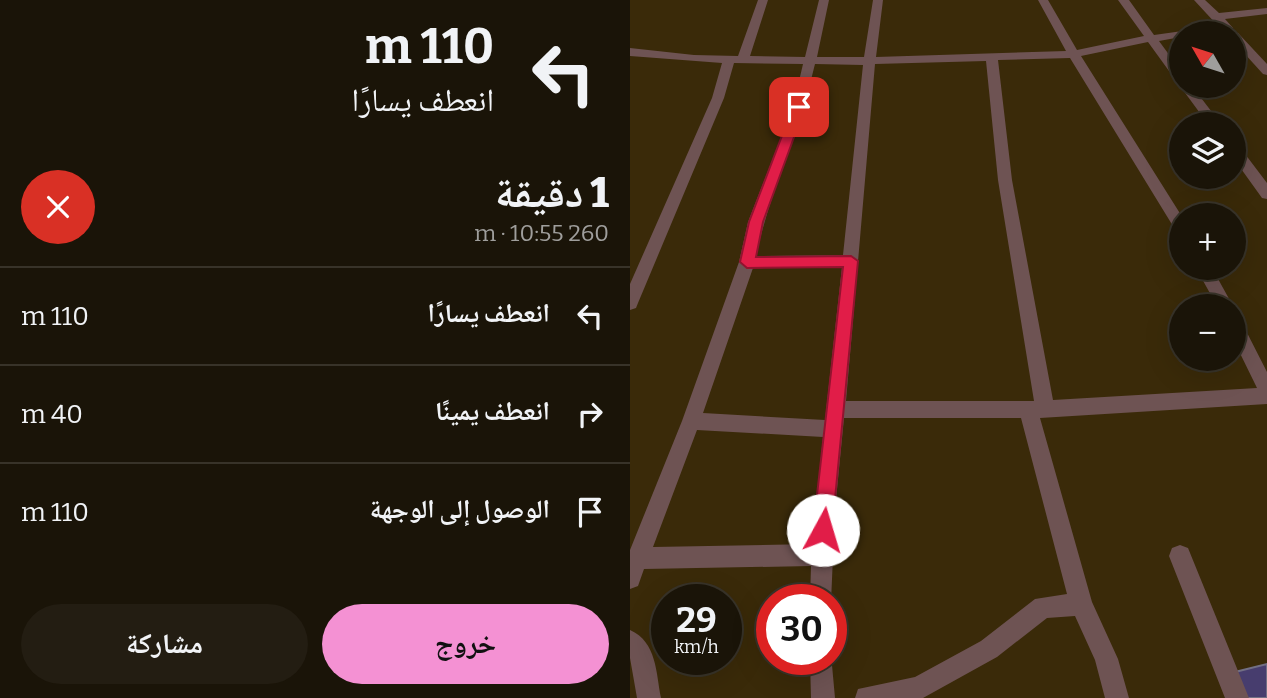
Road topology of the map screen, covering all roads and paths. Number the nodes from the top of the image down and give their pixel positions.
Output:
1 (763, 0) edge
2 (824, 0) edge
3 (878, 0) edge
4 (1043, 0) edge
5 (1123, 0) edge
6 (1199, 0) edge
7 (1267, 11) edge
8 (1216, 17) junction
9 (1220, 21) edge
10 (1169, 36) edge
11 (1151, 39) junction
12 (1246, 48) edge
13 (630, 52) edge
14 (1075, 54) junction
15 (992, 57) junction
16 (735, 61) junction
17 (811, 61) junction
18 (869, 61) junction
19 (1169, 63) edge
20 (1267, 71) edge
21 (1195, 98) edge
22 (1206, 112) edge
23 (1246, 162) edge
24 (1262, 180) edge
25 (1267, 194) edge
26 (1169, 207) edge
27 (851, 261) junction
28 (747, 262) junction
29 (630, 303) edge
30 (1246, 348) edge
31 (1267, 390) edge
32 (1267, 396) edge
33 (1037, 409) junction
34 (837, 410) junction
35 (691, 421) junction
36 (833, 429) junction
37 (820, 555) junction
38 (1180, 556) dead end
39 (634, 568) edge
40 (821, 584) edge
41 (1080, 604) junction
42 (630, 642) edge
43 (822, 675) edge
44 (649, 698) edge
45 (823, 698) edge
46 (867, 698) edge
47 (1116, 698) edge
48 (1237, 698) edge

1 - 16 street
2 - 17 street
3 - 18 street
4 - 14 street
5 - 11 street
6 - 8 street
7 - 8 street
8 - 9 street
10 - 11 street
11 - 14 street
11 - 19 street
12 - 20 street
13 - 16 street
14 - 15 street
14 - 26 street
15 - 18 street
15 - 33 street
16 - 17 street
16 - 29 street
17 - 18 street
17 - 28 street
18 - 27 street
21 - 22 street
23 - 24 street
24 - 25 street
27 - 28 street
27 - 34 street
28 - 35 street
30 - 31 street
32 - 33 street
33 - 34 street
33 - 41 street
34 - 36 street
35 - 36 street
35 - 39 street
36 - 37 street
37 - 39 street
37 - 40 street
38 - 48 street
41 - 46 street
41 - 47 street
42 - 44 street
43 - 45 street

